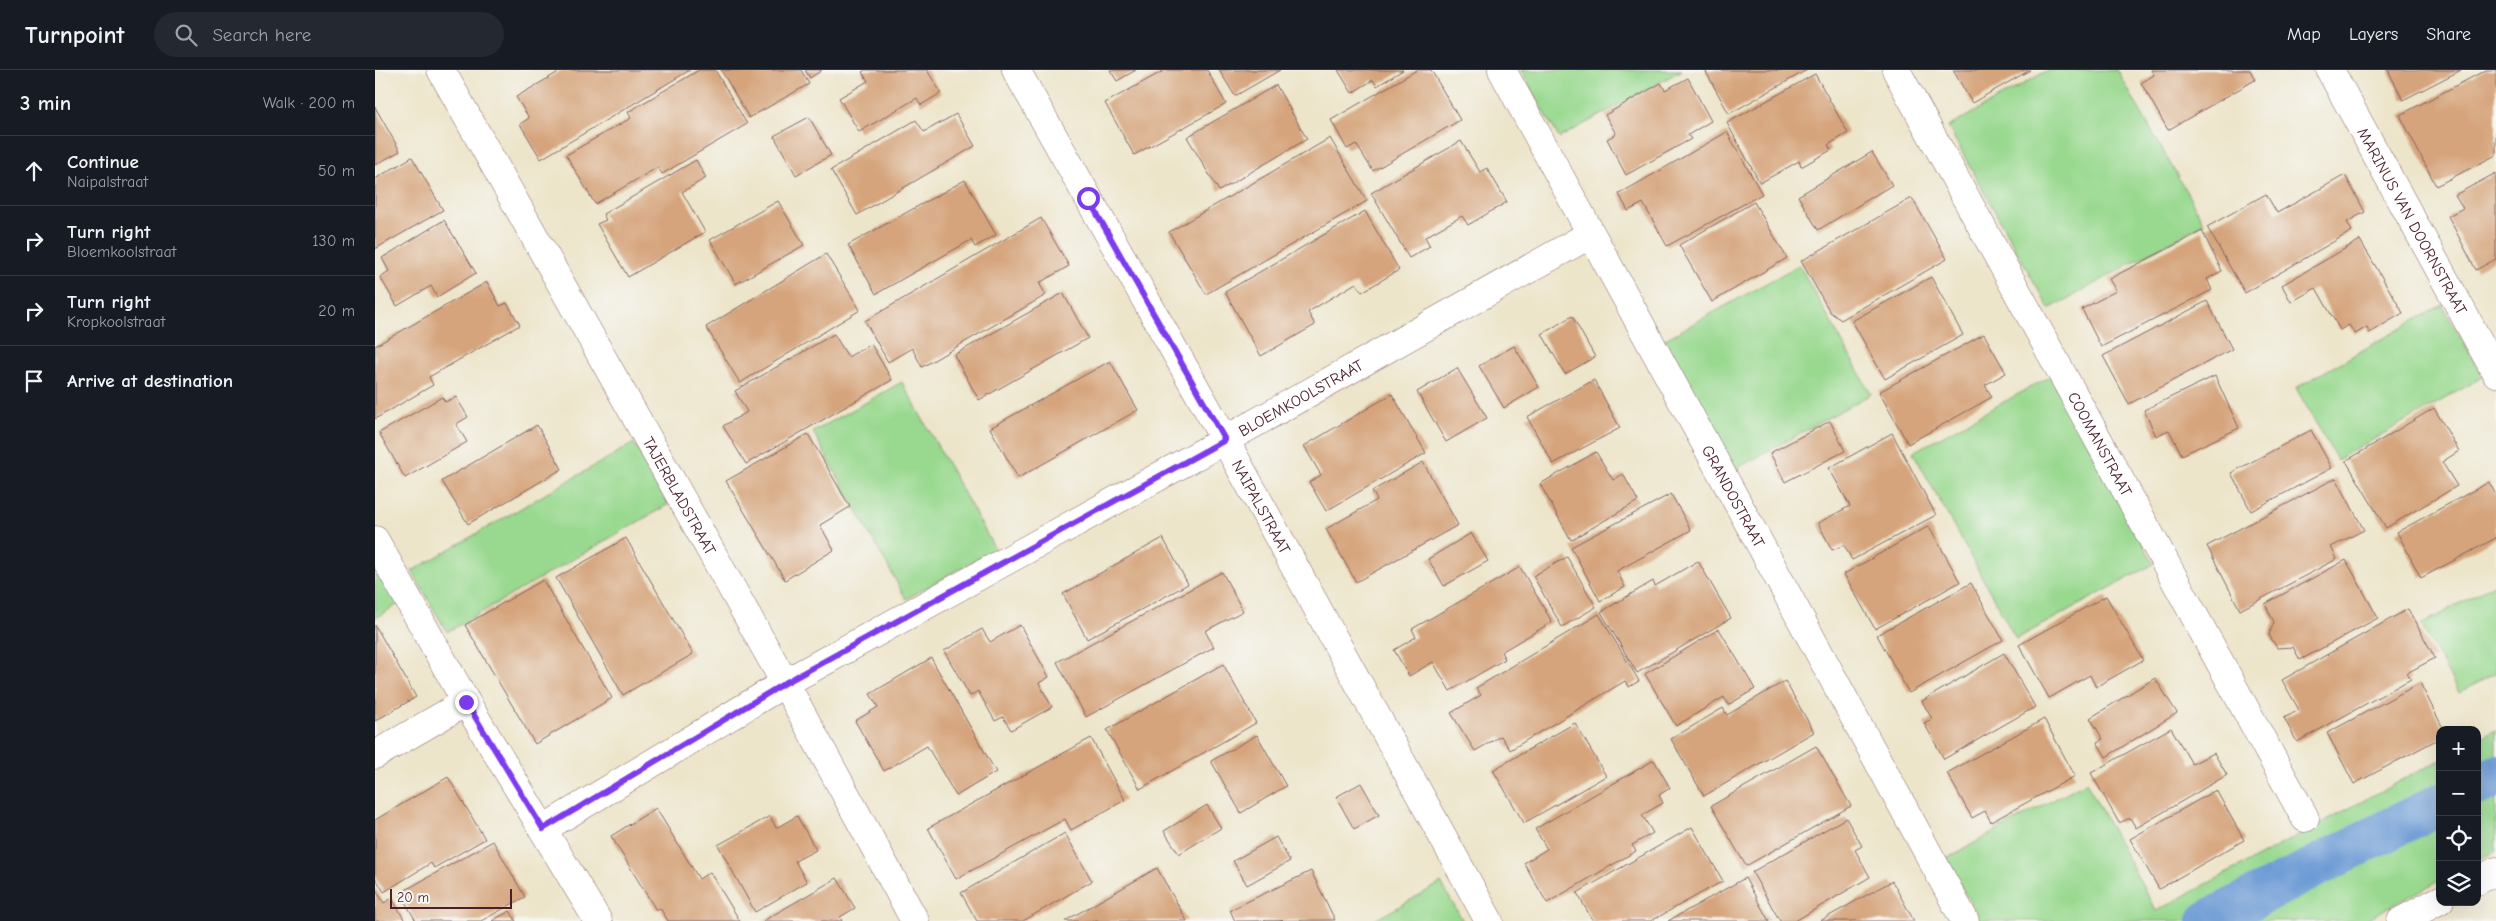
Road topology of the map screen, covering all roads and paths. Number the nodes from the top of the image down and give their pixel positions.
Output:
1 (441, 70) edge
2 (1016, 70) edge
3 (1502, 70) edge
4 (1896, 70) edge
5 (2330, 70) edge
6 (1591, 234) junction
7 (2496, 372) edge
8 (1225, 440) junction
9 (375, 540) edge
10 (785, 683) junction
11 (466, 702) junction
12 (375, 755) edge
13 (2305, 818) dead end
14 (543, 829) junction
15 (2496, 871) edge
16 (2481, 879) edge
17 (2434, 910) edge
18 (598, 921) edge
19 (915, 921) edge
20 (1489, 921) edge
21 (1965, 921) edge
22 (2401, 921) edge

1 - 10 street, TAJERBLADSTRAAT
2 - 8 street, NAIPALSTRAAT
3 - 6 street, GRANDOSTRAAT
4 - 13 street, COOMANSTRAAT
5 - 7 street, MARINUS VAN DOORNSTRAAT
6 - 8 street, BLOEMKOOLSTRAAT
6 - 21 street, GRANDOSTRAAT
8 - 10 street, BLOEMKOOLSTRAAT
8 - 20 street, NAIPALSTRAAT
9 - 11 street
10 - 14 street, BLOEMKOOLSTRAAT
10 - 19 street, TAJERBLADSTRAAT
11 - 12 street
11 - 14 street
14 - 18 street
15 - 16 street
17 - 22 street

